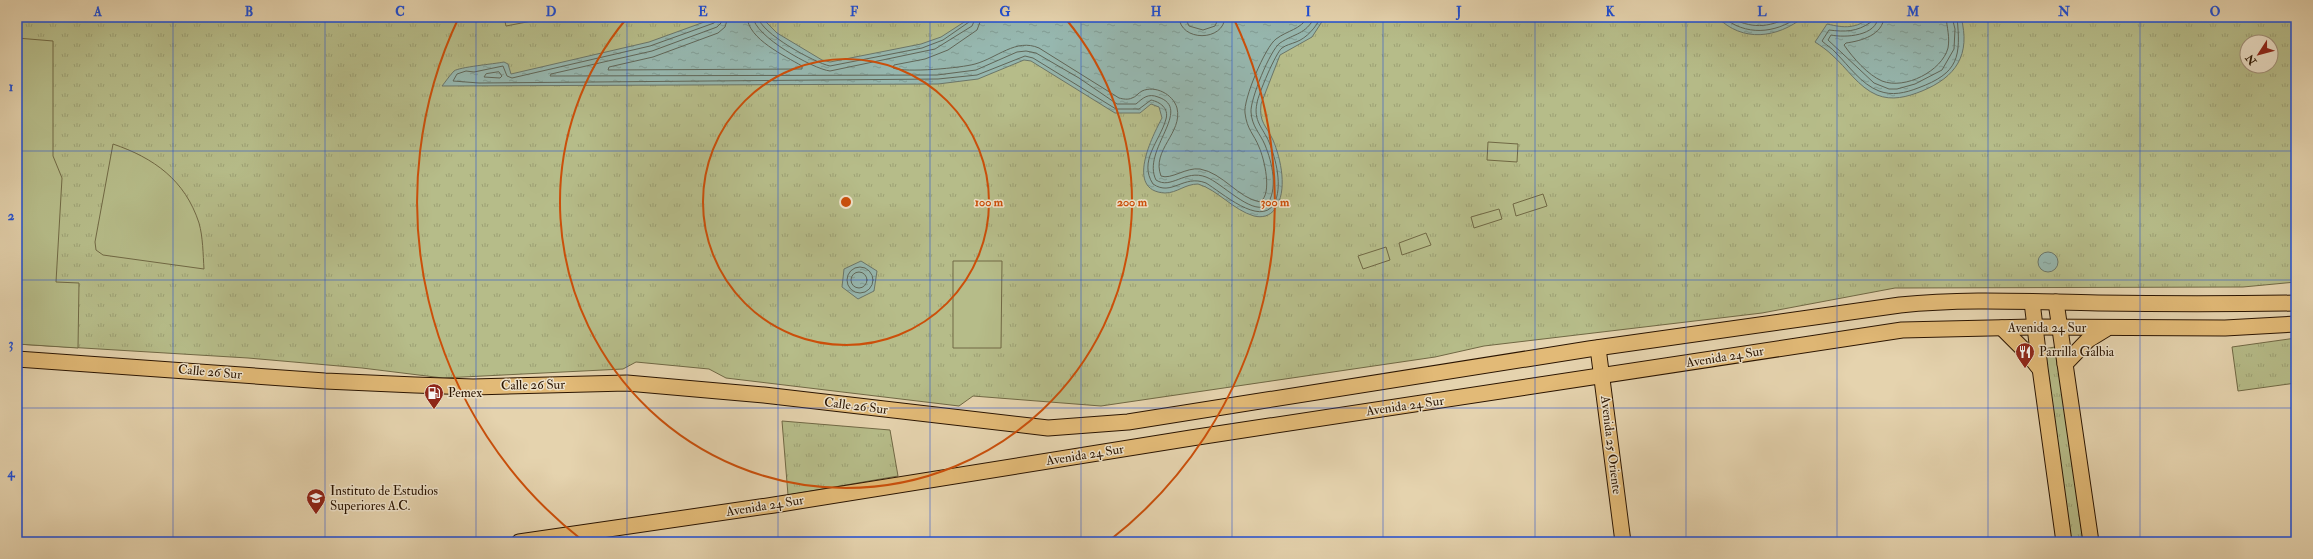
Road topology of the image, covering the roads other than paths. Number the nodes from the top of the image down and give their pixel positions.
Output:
1 (2032, 302) junction
2 (2056, 302) junction
3 (2296, 303) edge
4 (2296, 324) edge
5 (2035, 327) junction
6 (2002, 328) junction
7 (2058, 328) junction
8 (2106, 329) junction
9 (1598, 348) junction
10 (17, 359) edge
11 (2065, 364) junction
12 (2040, 368) junction
13 (1602, 376) junction
14 (1048, 428) joint
15 (519, 542) edge
16 (1623, 542) edge
17 (2064, 542) edge
18 (2091, 542) edge

1 - 2 main road, Avenida 24 Sur
1 - 5 main road
1 - 9 main road, Avenida 24 Sur
2 - 3 main road, Avenida 24 Sur
2 - 7 main road
4 - 8 main road, Avenida 24 Sur
5 - 6 main road, Avenida 24 Sur
5 - 7 main road, Avenida 24 Sur
5 - 12 main road
6 - 12 main road
6 - 13 main road, Avenida 24 Sur
7 - 8 main road, Avenida 24 Sur
7 - 11 main road
8 - 11 main road
9 - 13 main road, Avenida 25 Oriente
9 - 14 main road, Avenida 24 Sur
10 - 14 main road, Calle 26 Sur
11 - 18 main road
12 - 17 main road
13 - 15 main road, Avenida 24 Sur
13 - 16 main road, Avenida 25 Oriente

